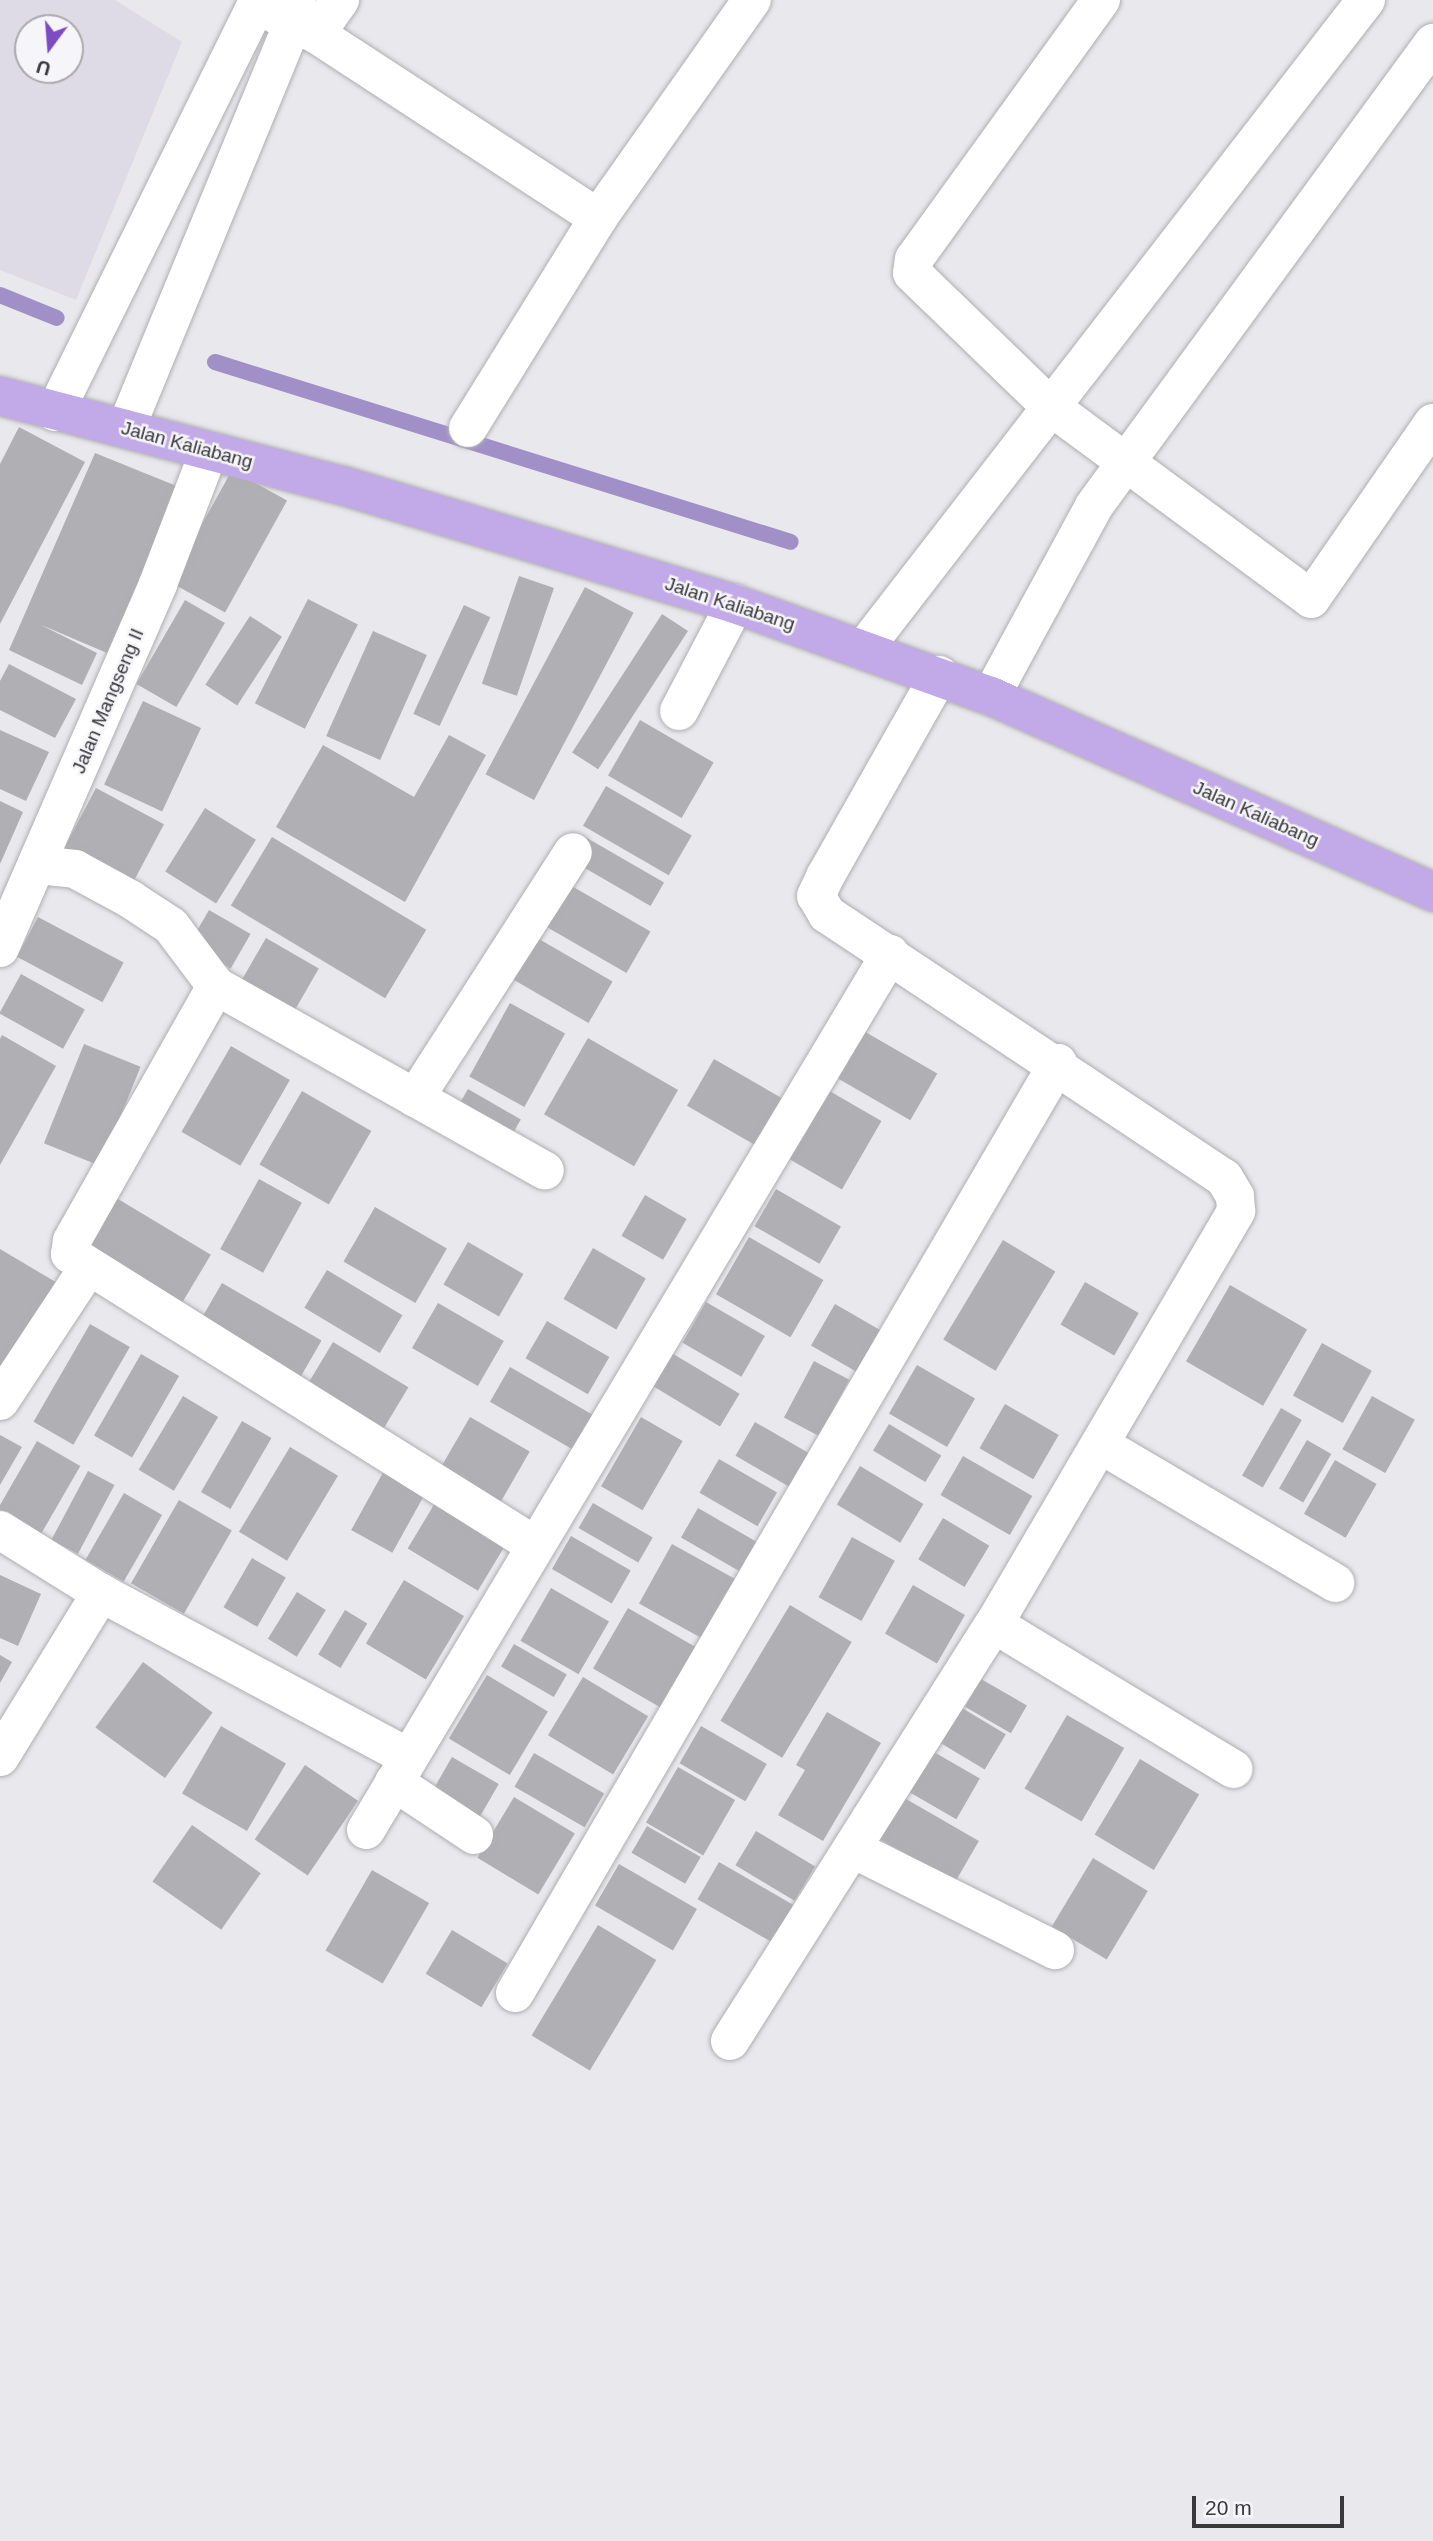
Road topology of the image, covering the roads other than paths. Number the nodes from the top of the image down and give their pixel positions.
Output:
1 (340, 0) edge
2 (752, 0) edge
3 (1101, 0) edge
4 (1366, 0) edge
5 (253, 2) edge
6 (302, 19) edge
7 (1433, 43) edge
8 (598, 218) junction
9 (0, 396) edge
10 (1051, 407) junction
11 (55, 412) junction
12 (1433, 423) edge
13 (468, 428) dead end
14 (126, 429) junction
15 (209, 450) junction
16 (1126, 465) junction
17 (735, 604) junction
18 (863, 650) junction
19 (939, 676) junction
20 (991, 696) junction
21 (679, 711) dead end
22 (573, 852) dead end
23 (38, 865) junction
24 (1433, 892) edge
25 (0, 948) edge
26 (890, 954) junction
27 (216, 986) junction
28 (1058, 1063) junction
29 (415, 1098) junction
30 (545, 1171) dead end
31 (88, 1269) junction
32 (0, 1401) edge
33 (1101, 1445) junction
34 (0, 1530) edge
35 (533, 1544) junction
36 (1335, 1583) dead end
37 (101, 1593) junction
38 (994, 1624) junction
39 (0, 1757) edge
40 (401, 1769) junction
41 (1233, 1769) dead end
42 (366, 1830) dead end
43 (474, 1835) dead end
44 (853, 1849) junction
45 (1055, 1950) dead end
46 (515, 1993) dead end
47 (730, 2041) dead end

1 - 6 street
2 - 8 street
3 - 10 street
4 - 10 street
5 - 6 street
5 - 11 street
6 - 8 street
6 - 14 street
7 - 16 street
8 - 13 street
9 - 11 main road, Jalan Kaliabang
10 - 16 street
10 - 18 street
11 - 14 main road, Jalan Kaliabang
12 - 16 street
14 - 15 main road, Jalan Kaliabang
15 - 17 main road, Jalan Kaliabang
15 - 23 street, Jalan Mangseng II
16 - 20 street
17 - 18 main road, Jalan Kaliabang
17 - 21 street
18 - 19 main road, Jalan Kaliabang
19 - 20 main road, Jalan Kaliabang
19 - 26 street
20 - 24 main road, Jalan Kaliabang
22 - 29 street
23 - 25 street, Jalan Mangseng II
23 - 27 street
26 - 28 street
26 - 35 street
27 - 29 street
27 - 31 street
28 - 33 street
28 - 46 street
29 - 30 street
31 - 32 street
31 - 35 street
33 - 36 street
33 - 38 street
34 - 37 street
35 - 40 street
37 - 39 street
37 - 40 street
38 - 41 street
38 - 44 street
40 - 42 street
40 - 43 street
44 - 45 street
44 - 47 street

